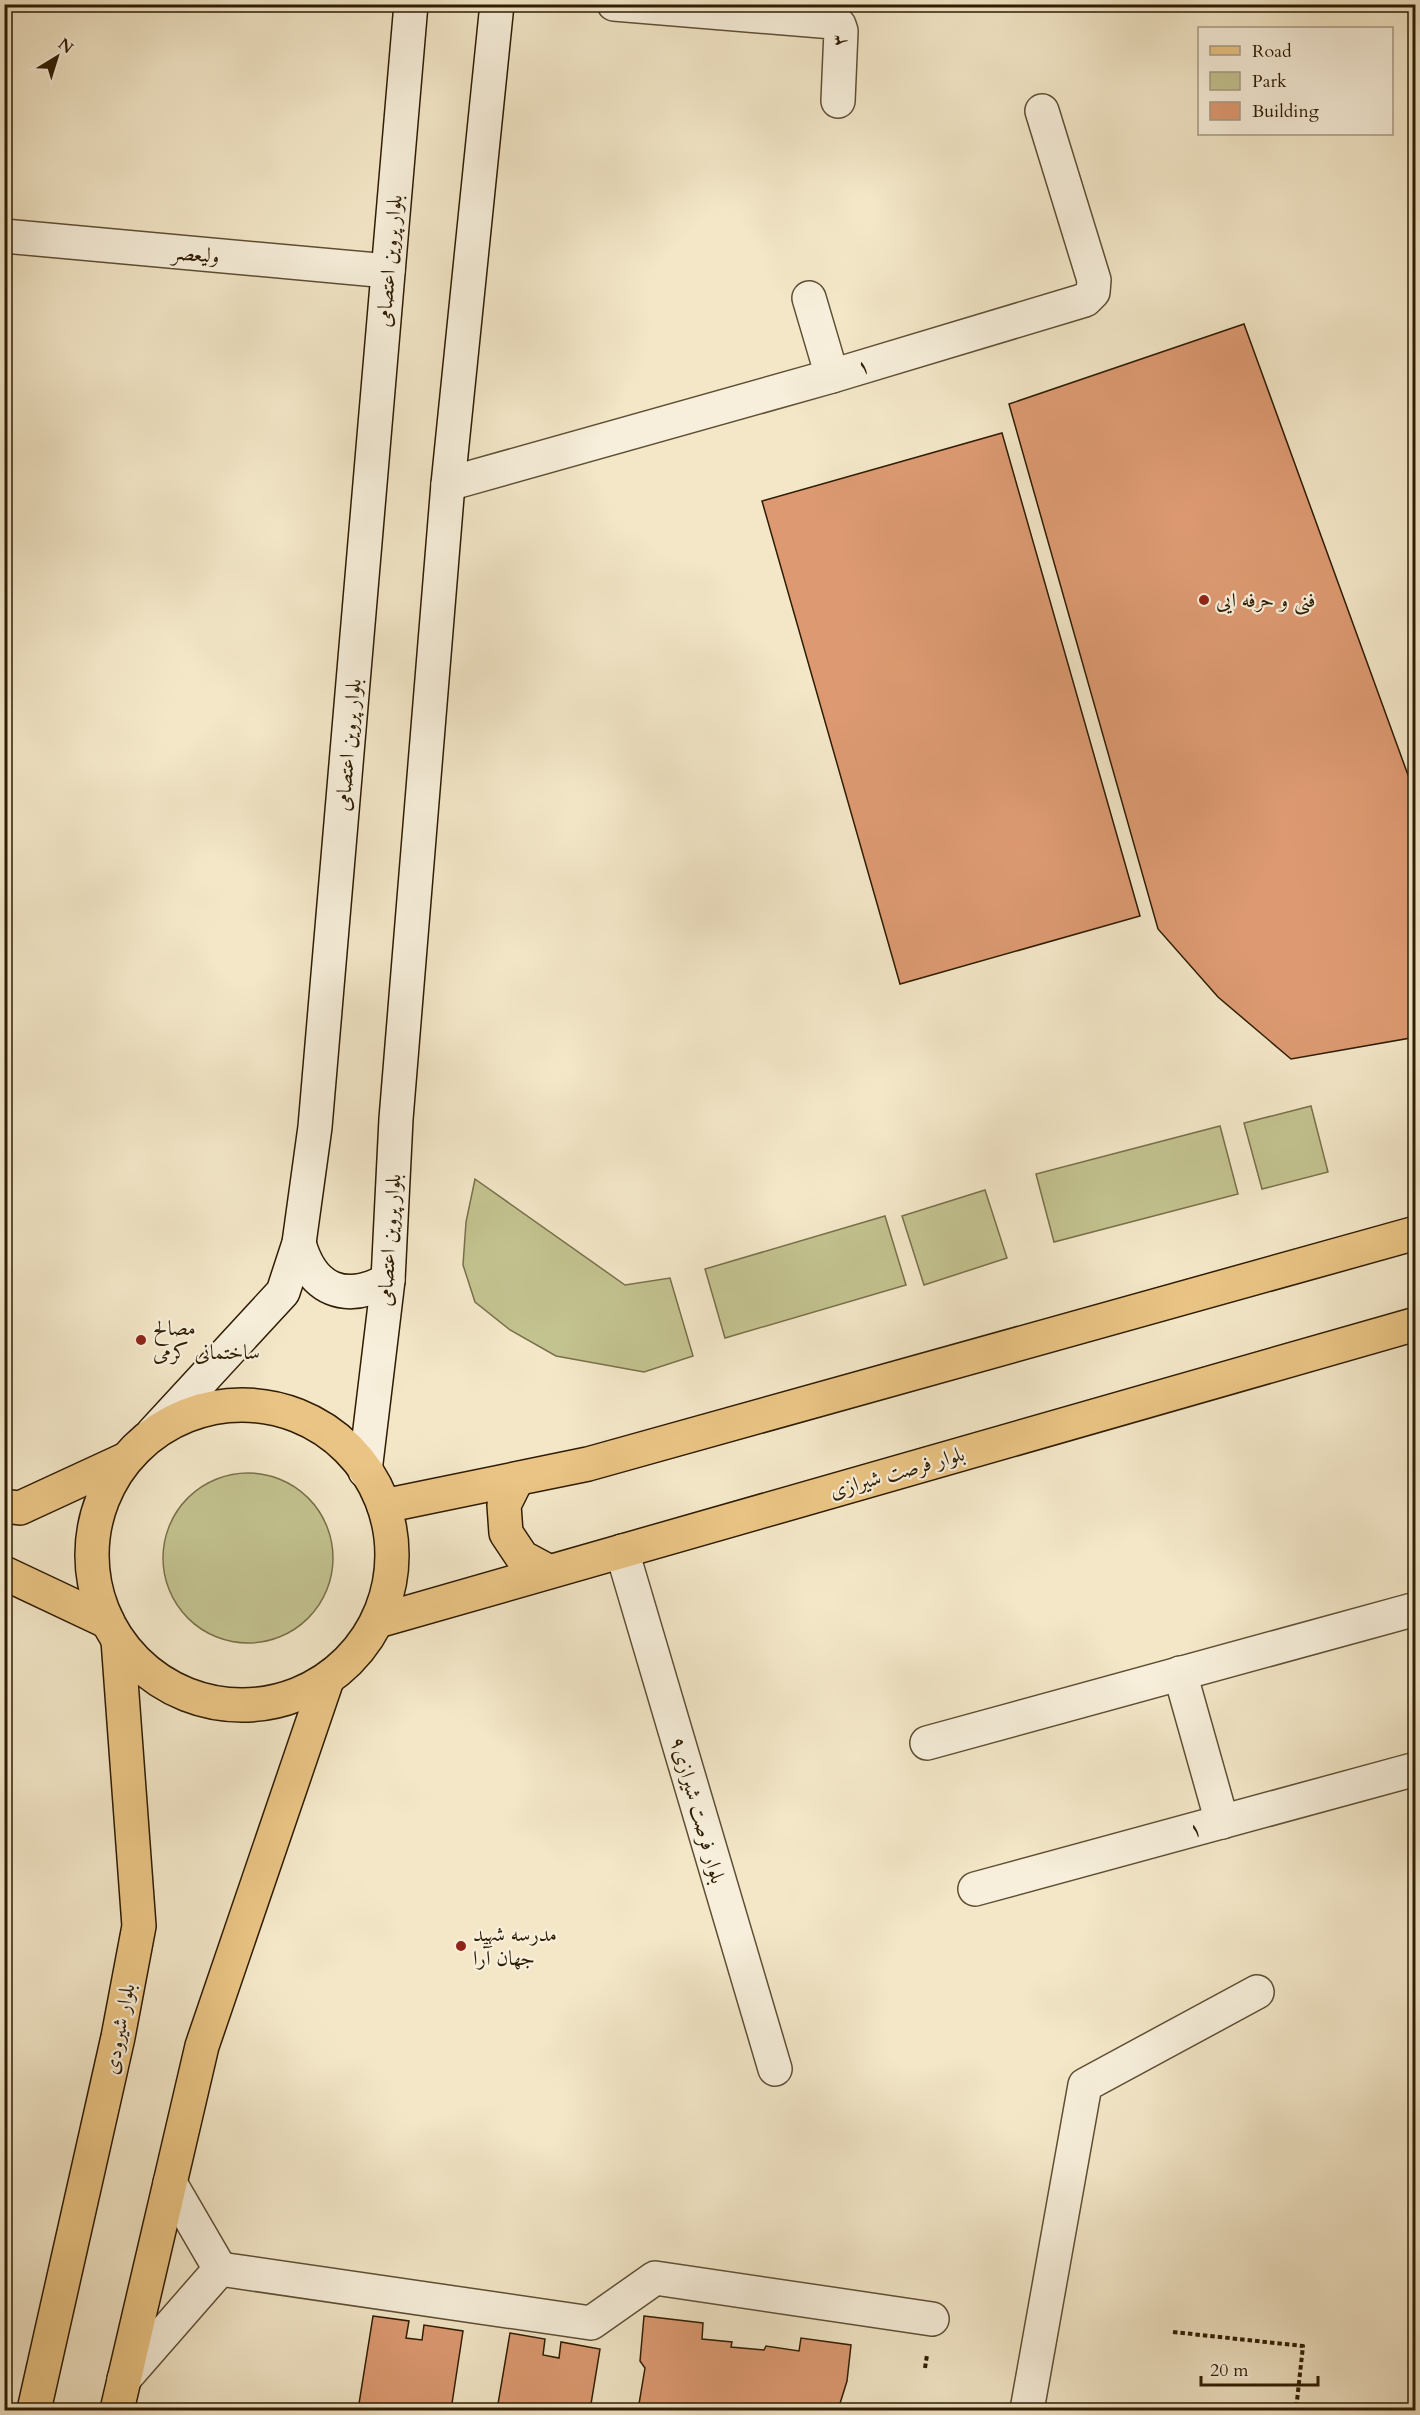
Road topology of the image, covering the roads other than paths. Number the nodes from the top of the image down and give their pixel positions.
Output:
1 (411, 4) edge
2 (497, 4) edge
3 (614, 4) edge
4 (838, 101) dead end
5 (1042, 111) dead end
6 (4, 236) edge
7 (388, 272) junction
8 (809, 298) dead end
9 (832, 376) junction
10 (448, 484) junction
11 (1416, 1233) edge
12 (299, 1243) junction
13 (388, 1280) junction
14 (1416, 1324) edge
15 (153, 1433) junction
16 (124, 1460) junction
17 (365, 1471) junction
18 (517, 1479) junction
19 (4, 1506) edge
20 (384, 1506) junction
21 (622, 1551) junction
22 (548, 1571) junction
23 (4, 1573) edge
24 (1416, 1610) edge
25 (378, 1621) junction
26 (113, 1631) junction
27 (1180, 1673) junction
28 (327, 1680) junction
29 (927, 1743) dead end
30 (1416, 1769) edge
31 (1222, 1822) junction
32 (975, 1889) dead end
33 (1257, 1992) dead end
34 (775, 2070) dead end
35 (170, 2183) junction
36 (220, 2270) junction
37 (932, 2319) dead end
38 (121, 2395) edge
39 (34, 2410) edge
40 (1027, 2410) edge

1 - 7 street, بلوار پروین اعتصامی
2 - 10 street, بلوار پروین اعتصامی
3 - 4 street, ۳
5 - 9 street, ۱
6 - 7 street, ولیعصر
7 - 12 street, بلوار پروین اعتصامی
8 - 9 street
9 - 10 street, ۱
10 - 13 street, بلوار پروین اعتصامی
11 - 18 main road
12 - 13 street
12 - 15 street, بلوار پروین اعتصامی
13 - 17 street, بلوار پروین اعتصامی
14 - 21 main road, بلوار فرصت شیرازی
15 - 16 main road
15 - 17 main road
16 - 19 main road
16 - 26 main road
17 - 20 main road
18 - 20 main road
18 - 22 main road
20 - 25 main road
21 - 22 main road, بلوار فرصت شیرازی
21 - 34 street, ۹بلوار فرصت شیرازی
22 - 25 main road, بلوار فرصت شیرازی
23 - 26 main road
24 - 27 street
25 - 28 main road
26 - 28 main road
26 - 39 main road, بلوار شیرودی
27 - 29 street
27 - 31 street
28 - 35 main road
30 - 31 street, ۱
31 - 32 street, ۱
33 - 40 street
35 - 36 street
35 - 38 main road
36 - 37 street
36 - 38 street

